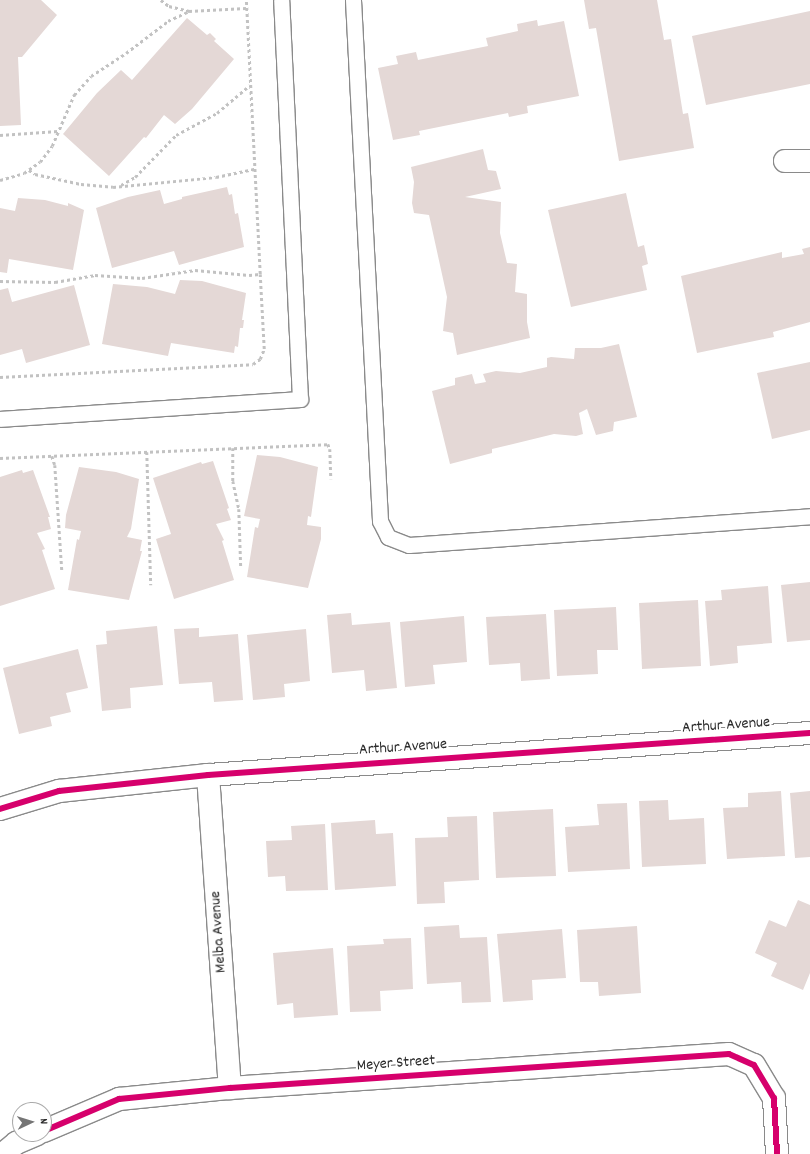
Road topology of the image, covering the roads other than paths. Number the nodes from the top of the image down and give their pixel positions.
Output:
1 (281, 0) edge
2 (353, 0) edge
3 (786, 160) dead end
4 (810, 162) edge
5 (0, 419) edge
6 (810, 516) edge
7 (810, 733) edge
8 (208, 775) junction
9 (0, 809) edge
10 (230, 1088) junction
11 (52, 1128) edge
12 (18, 1142) edge
13 (3, 1154) edge
14 (777, 1154) edge

1 - 5 lane
2 - 6 lane
3 - 4 street
7 - 8 street, Arthur Avenue
8 - 9 street, Arthur Avenue
8 - 10 street, Melba Avenue
10 - 11 street, Meyer Street
10 - 14 street, Meyer Street
12 - 13 street

